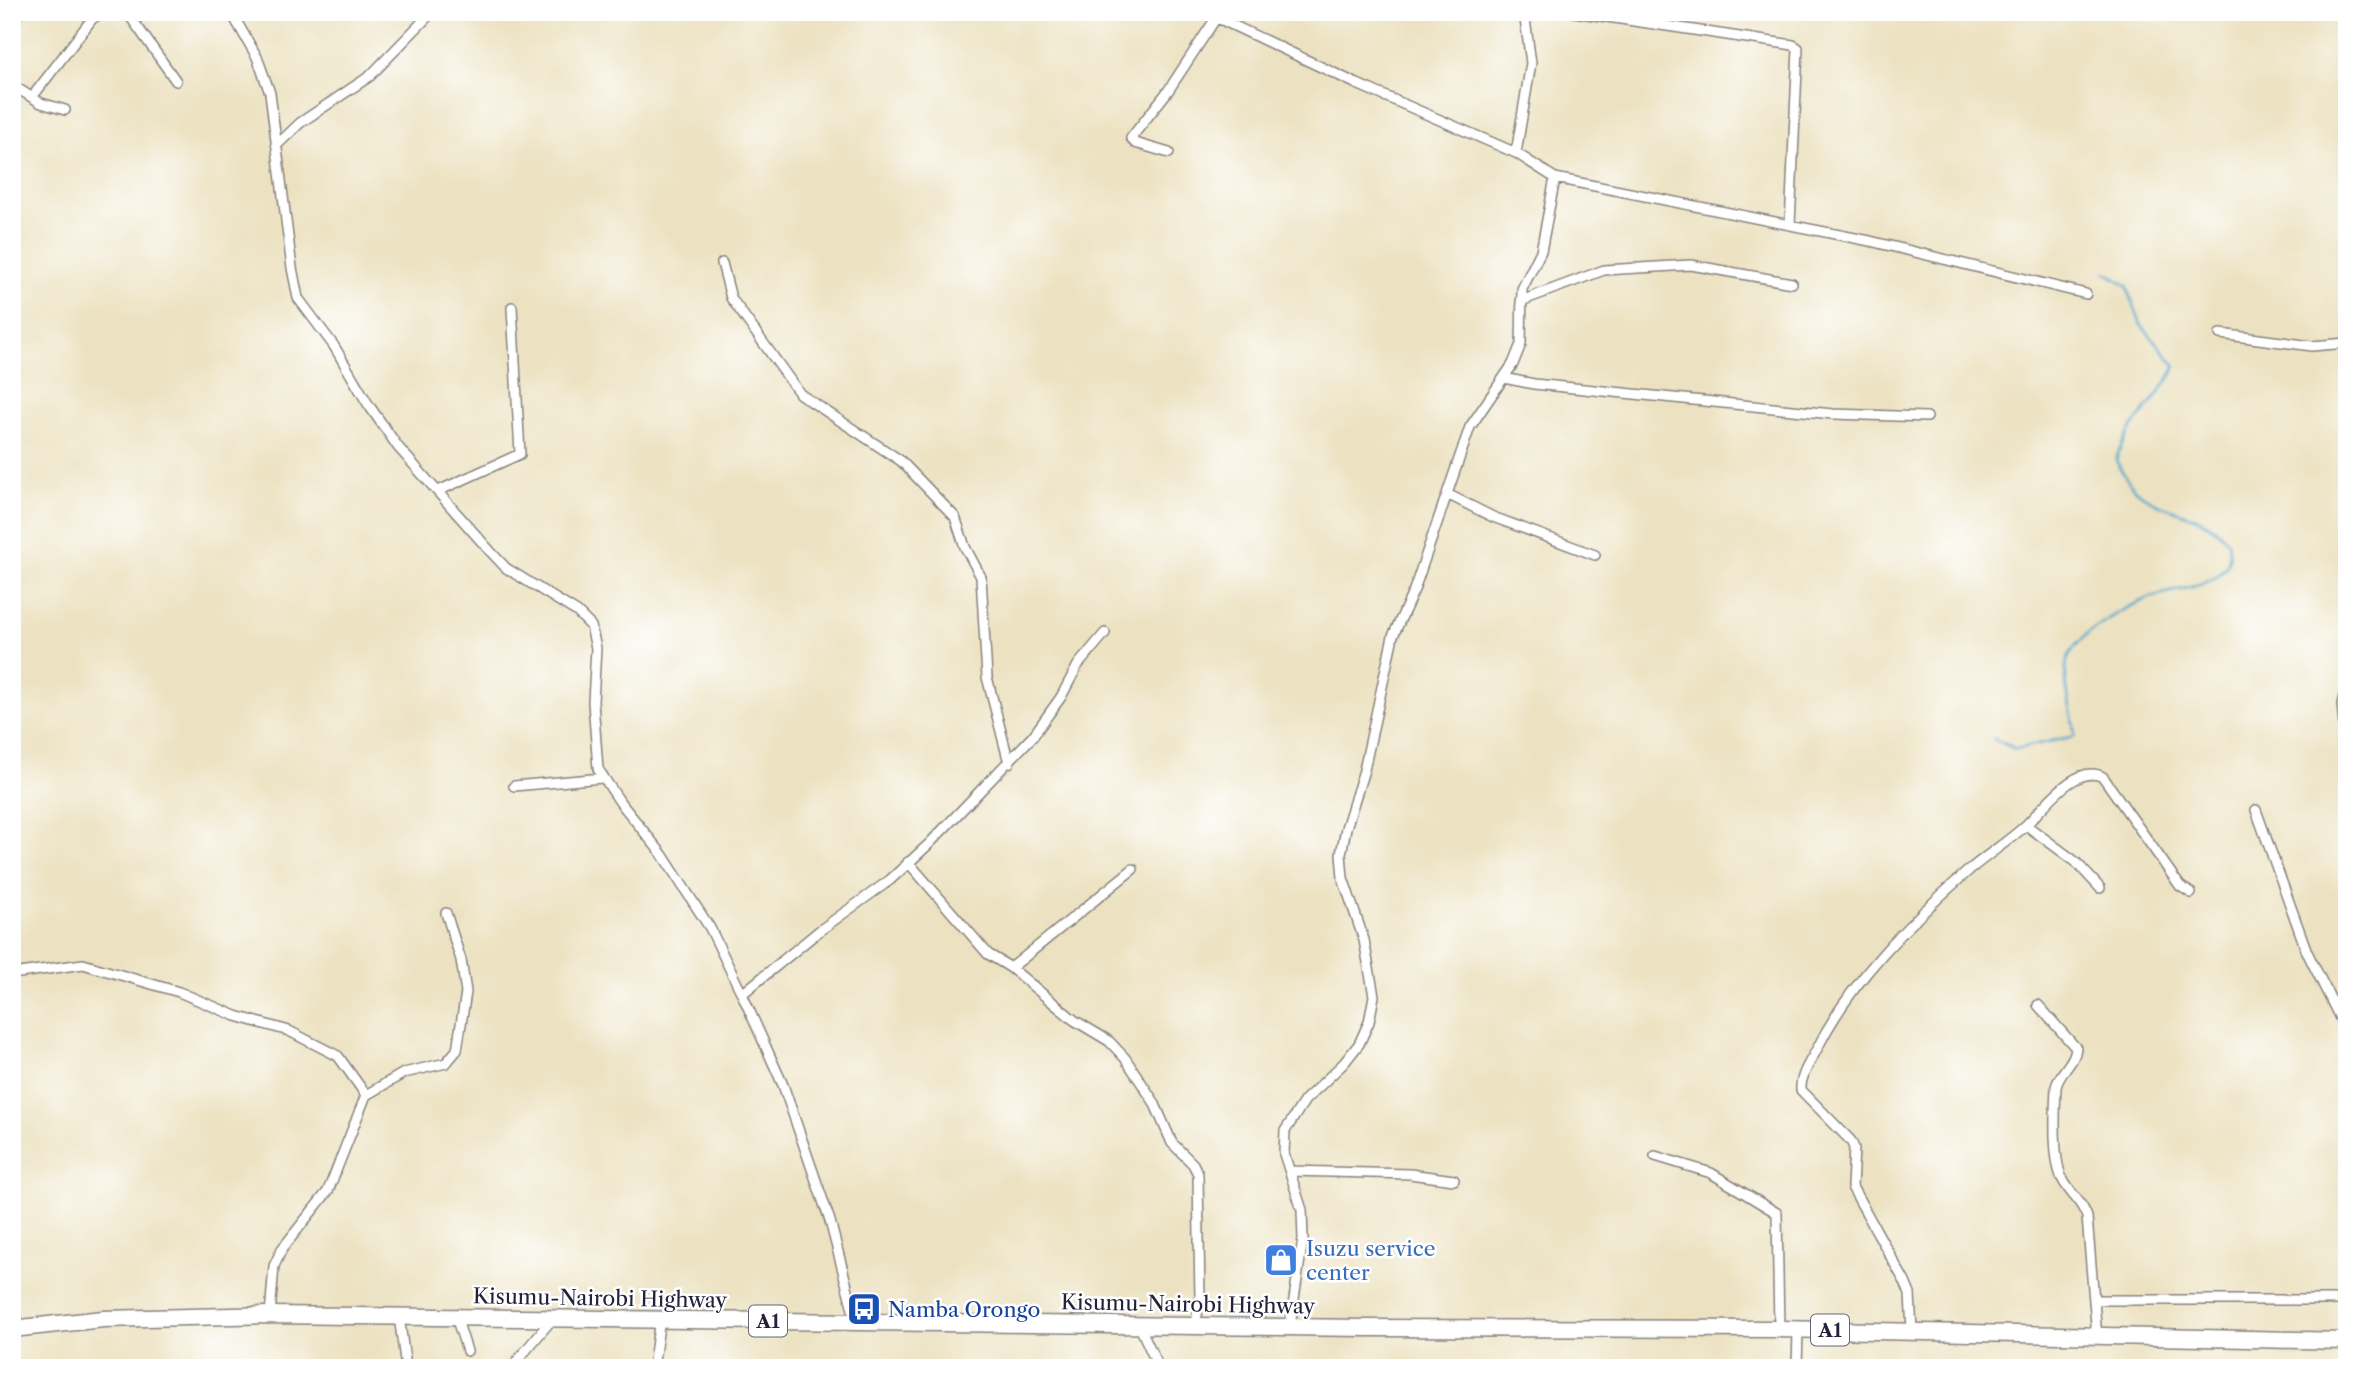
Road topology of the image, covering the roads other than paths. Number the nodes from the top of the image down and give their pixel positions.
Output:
1 (17, 12) edge
2 (102, 12) edge
3 (127, 12) edge
4 (230, 12) edge
5 (432, 12) edge
6 (1205, 12) edge
7 (1524, 12) edge
8 (1574, 12) edge
9 (1219, 14) edge
10 (12, 44) edge
11 (176, 81) dead end
12 (12, 85) edge
13 (36, 92) dead end
14 (65, 110) dead end
15 (276, 145) junction
16 (1169, 153) dead end
17 (1516, 153) junction
18 (1555, 178) junction
19 (1790, 225) junction
20 (722, 263) dead end
21 (1793, 283) dead end
22 (2086, 294) dead end
23 (1521, 301) junction
24 (512, 307) dead end
25 (2220, 334) dead end
26 (2347, 343) edge
27 (1504, 378) junction
28 (1927, 417) dead end
29 (438, 491) junction
30 (1447, 494) junction
31 (1595, 555) dead end
32 (1105, 633) dead end
33 (2347, 685) edge
34 (2347, 757) edge
35 (1009, 763) junction
36 (602, 778) junction
37 (514, 786) dead end
38 (2256, 810) dead end
39 (2026, 825) junction
40 (908, 862) junction
41 (1133, 869) dead end
42 (2100, 888) dead end
43 (2191, 893) dead end
44 (446, 913) dead end
45 (1011, 968) junction
46 (12, 974) edge
47 (743, 994) junction
48 (2347, 997) edge
49 (2038, 1005) dead end
50 (2335, 1005) junction
51 (2347, 1032) edge
52 (366, 1095) junction
53 (1655, 1156) dead end
54 (1290, 1171) junction
55 (1454, 1180) dead end
56 (2095, 1300) junction
57 (2347, 1300) edge
58 (270, 1315) junction
59 (399, 1316) junction
60 (456, 1317) junction
61 (553, 1318) junction
62 (660, 1320) junction
63 (856, 1321) junction
64 (1138, 1324) junction
65 (1195, 1325) junction
66 (1290, 1326) junction
67 (1564, 1327) joint
68 (12, 1329) edge
69 (1779, 1329) junction
70 (1798, 1330) junction
71 (1912, 1331) junction
72 (2097, 1337) junction
73 (2347, 1341) edge
74 (467, 1350) dead end
75 (517, 1361) dead end
76 (406, 1368) edge
77 (653, 1368) edge
78 (1159, 1368) edge
79 (1797, 1368) edge

1 - 10 street
2 - 13 street
3 - 11 street
4 - 15 street
5 - 15 street
6 - 9 street
7 - 17 street
8 - 19 street
9 - 16 street
9 - 17 street
12 - 14 street
15 - 29 street
17 - 18 street
18 - 19 street
18 - 23 street
19 - 22 street
20 - 35 street
21 - 23 street
23 - 27 street
24 - 29 street
25 - 26 street
27 - 28 street
27 - 30 street
29 - 36 street
30 - 31 street
30 - 54 street
32 - 35 street
33 - 34 street
35 - 40 street
36 - 37 street
36 - 47 street
38 - 50 street
39 - 42 street
39 - 43 street
39 - 71 street
40 - 45 street
40 - 47 street
41 - 45 street
44 - 52 street
45 - 65 street
46 - 52 street
47 - 63 street
48 - 50 street
49 - 56 street
50 - 51 street
52 - 58 street
53 - 69 street
54 - 55 street
54 - 66 street
56 - 57 street
56 - 72 street
58 - 59 highway, Kisumu-Nairobi Highway / A1
58 - 68 highway, Kisumu-Nairobi Highway / A1
59 - 60 highway, Kisumu-Nairobi Highway / A1
59 - 76 street
60 - 61 highway, Kisumu-Nairobi Highway / A1
60 - 74 street
61 - 62 highway, Kisumu-Nairobi Highway / A1
61 - 75 street
62 - 63 highway, Kisumu-Nairobi Highway / A1
62 - 77 street
63 - 64 highway, Kisumu-Nairobi Highway / A1
64 - 65 highway, Kisumu-Nairobi Highway / A1
64 - 78 street
65 - 66 highway, Kisumu-Nairobi Highway / A1
66 - 67 highway, Kisumu-Nairobi Highway / A1
67 - 69 highway, A1 / A1
69 - 70 highway, A1 / A1
70 - 71 highway, A1 / A1
70 - 79 street
71 - 72 highway, A1 / A1
72 - 73 highway, A1

